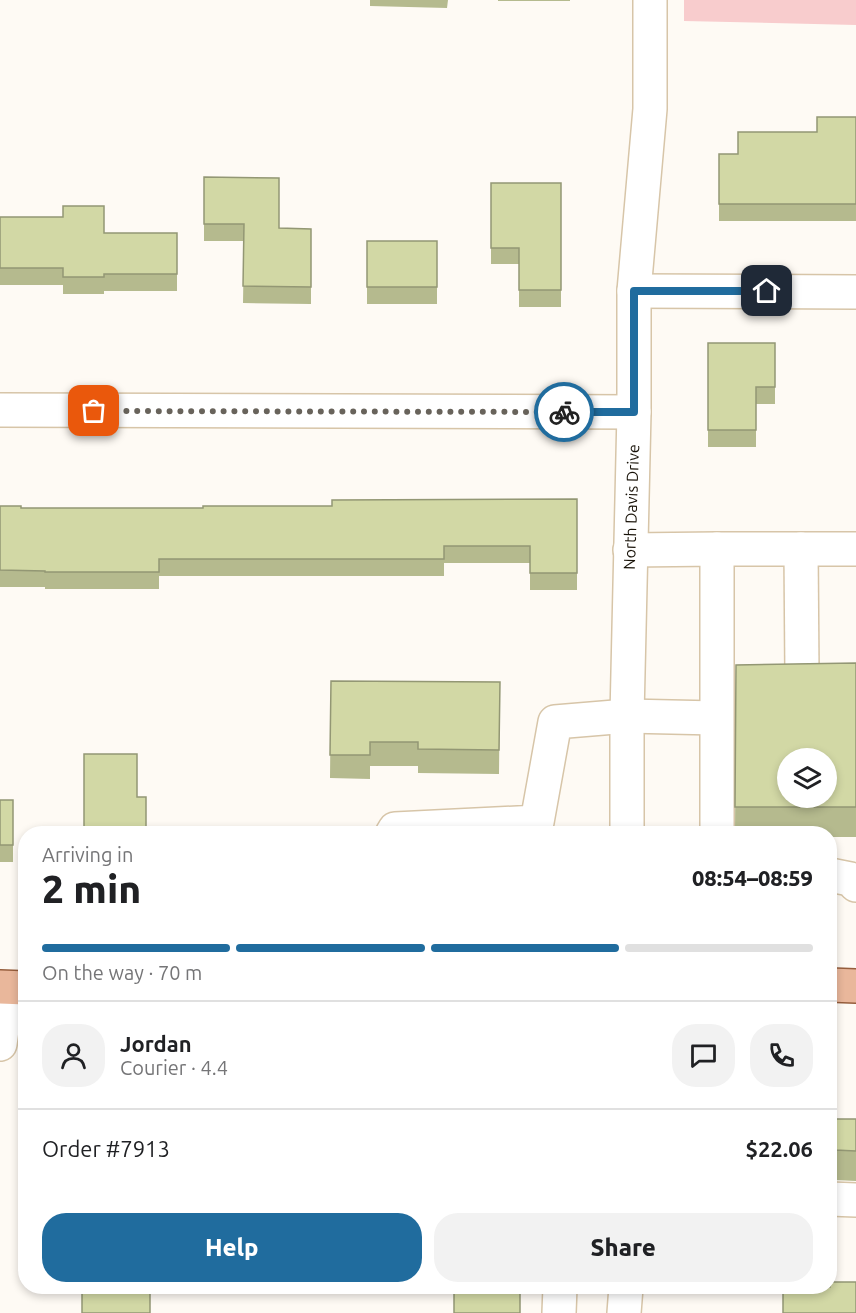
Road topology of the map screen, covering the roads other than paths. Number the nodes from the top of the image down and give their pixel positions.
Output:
1 (650, 0) edge
2 (634, 291) junction
3 (856, 292) edge
4 (0, 410) edge
5 (634, 412) junction
6 (717, 549) junction
7 (801, 549) junction
8 (856, 549) edge
9 (630, 550) junction
10 (834, 674) edge
11 (802, 675) junction
12 (716, 676) junction
13 (627, 716) junction
14 (716, 718) junction
15 (456, 826) edge
16 (627, 826) edge
17 (717, 826) edge
18 (837, 876) edge
19 (856, 885) edge
20 (837, 985) edge
21 (856, 986) edge
22 (11, 988) edge
23 (0, 1044) edge
24 (837, 1199) edge
25 (856, 1200) edge
26 (560, 1294) edge
27 (625, 1294) edge
28 (559, 1313) edge
29 (624, 1313) edge

1 - 2 street, North Davis Drive
2 - 3 street
2 - 5 street, North Davis Drive
4 - 5 street
5 - 9 street, North Davis Drive
6 - 7 street
6 - 9 street
6 - 12 street
7 - 8 street
7 - 11 street
9 - 13 street, North Davis Drive
10 - 11 street
11 - 12 street
12 - 14 street
13 - 14 street
13 - 15 street
13 - 16 street, North Davis Drive
14 - 17 street
18 - 19 street
20 - 21 main road
22 - 23 street
24 - 25 street
26 - 28 street
27 - 29 street

